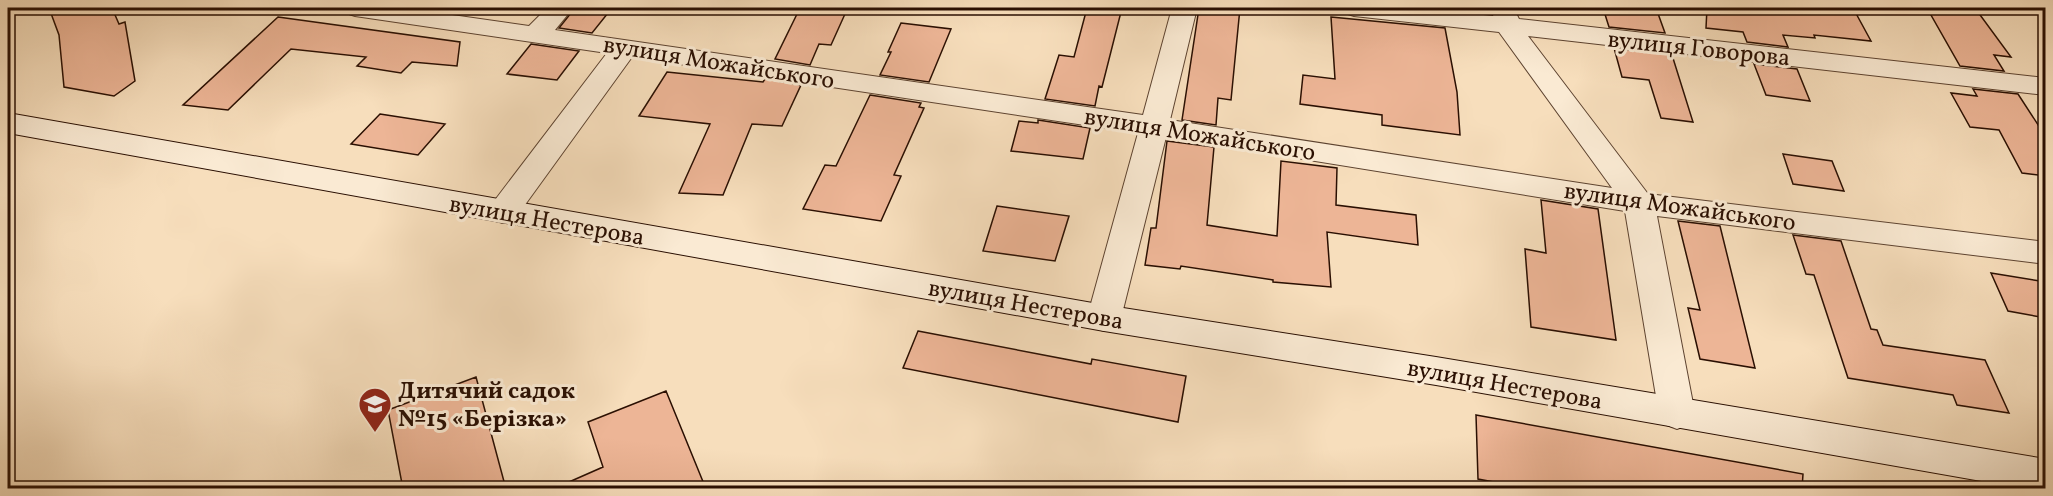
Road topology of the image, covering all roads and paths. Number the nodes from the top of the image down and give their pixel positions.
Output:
1 (355, 8) edge
2 (561, 8) edge
3 (1185, 8) edge
4 (1354, 8) edge
5 (1506, 17) edge
6 (536, 34) junction
7 (625, 48) junction
8 (2046, 87) edge
9 (8, 123) edge
10 (1153, 126) junction
11 (1639, 203) junction
12 (503, 212) junction
13 (2046, 253) edge
14 (1104, 318) junction
15 (1677, 414) junction
16 (2046, 476) edge

1 - 6 street, вулиця Можайського
2 - 6 street
3 - 10 street
4 - 5 street, вулиця Говорова
5 - 8 street, вулиця Говорова
5 - 11 street
6 - 7 street, вулиця Можайського
7 - 10 street, вулиця Можайського
7 - 12 street
9 - 12 street, вулиця Нестерова
10 - 11 street, вулиця Можайського
10 - 14 street
11 - 13 street, вулиця Можайського
11 - 15 street
12 - 14 street, вулиця Нестерова
14 - 15 street, вулиця Нестерова
15 - 16 street, вулиця Нестерова

